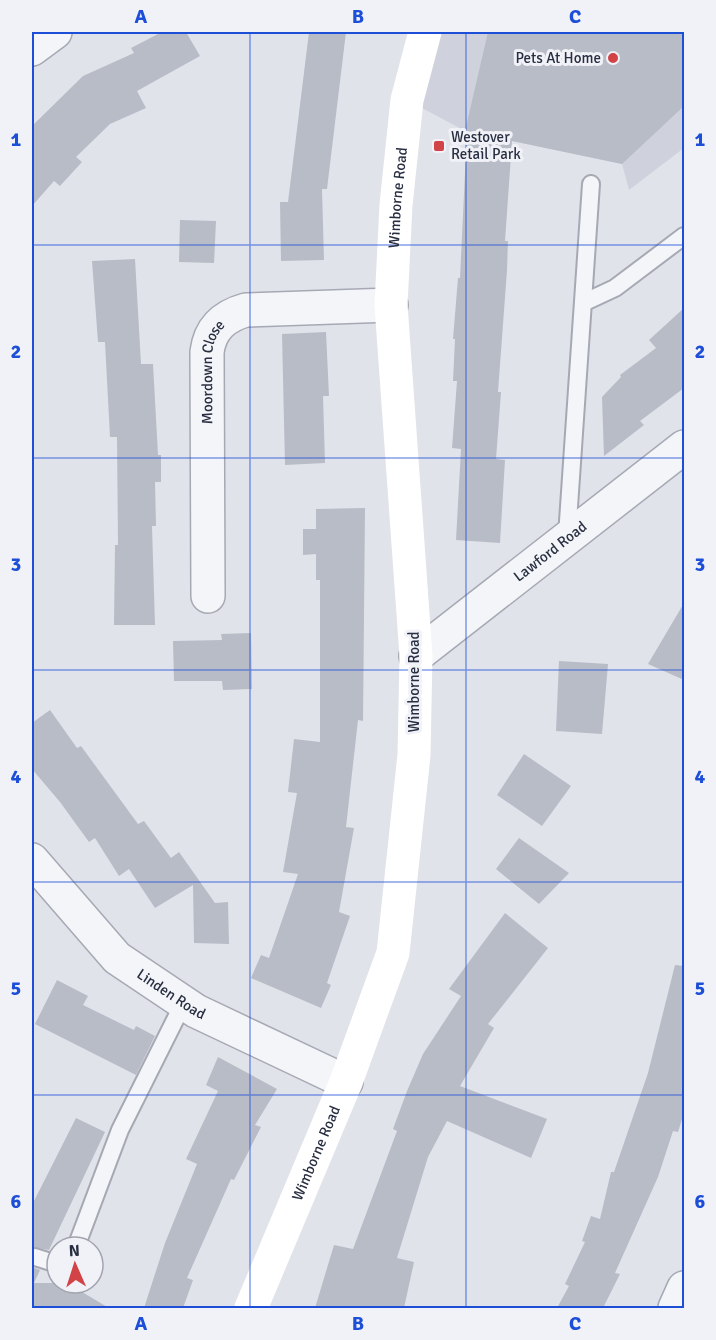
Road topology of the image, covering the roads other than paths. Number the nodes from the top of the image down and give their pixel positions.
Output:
1 (55, 32) edge
2 (425, 32) edge
3 (32, 49) edge
4 (591, 184) dead end
5 (684, 236) edge
6 (585, 302) junction
7 (391, 305) junction
8 (684, 447) edge
9 (567, 537) junction
10 (208, 596) dead end
11 (417, 656) junction
12 (32, 860) edge
13 (184, 1002) junction
14 (346, 1082) junction
15 (81, 1235) edge
16 (35, 1257) dead end
17 (45, 1260) edge
18 (684, 1288) edge
19 (251, 1308) edge
20 (675, 1308) edge

1 - 3 street
2 - 7 street, Wimborne Road
4 - 6 lane
5 - 6 lane
6 - 9 lane
7 - 10 street, Moordown Close
7 - 11 street, Wimborne Road
8 - 9 street, Lawford Road
9 - 11 street, Lawford Road
11 - 14 street, Wimborne Road
12 - 13 street, Linden Road
13 - 14 street, Linden Road
13 - 15 lane
14 - 19 street, Wimborne Road
16 - 17 lane
18 - 20 street

